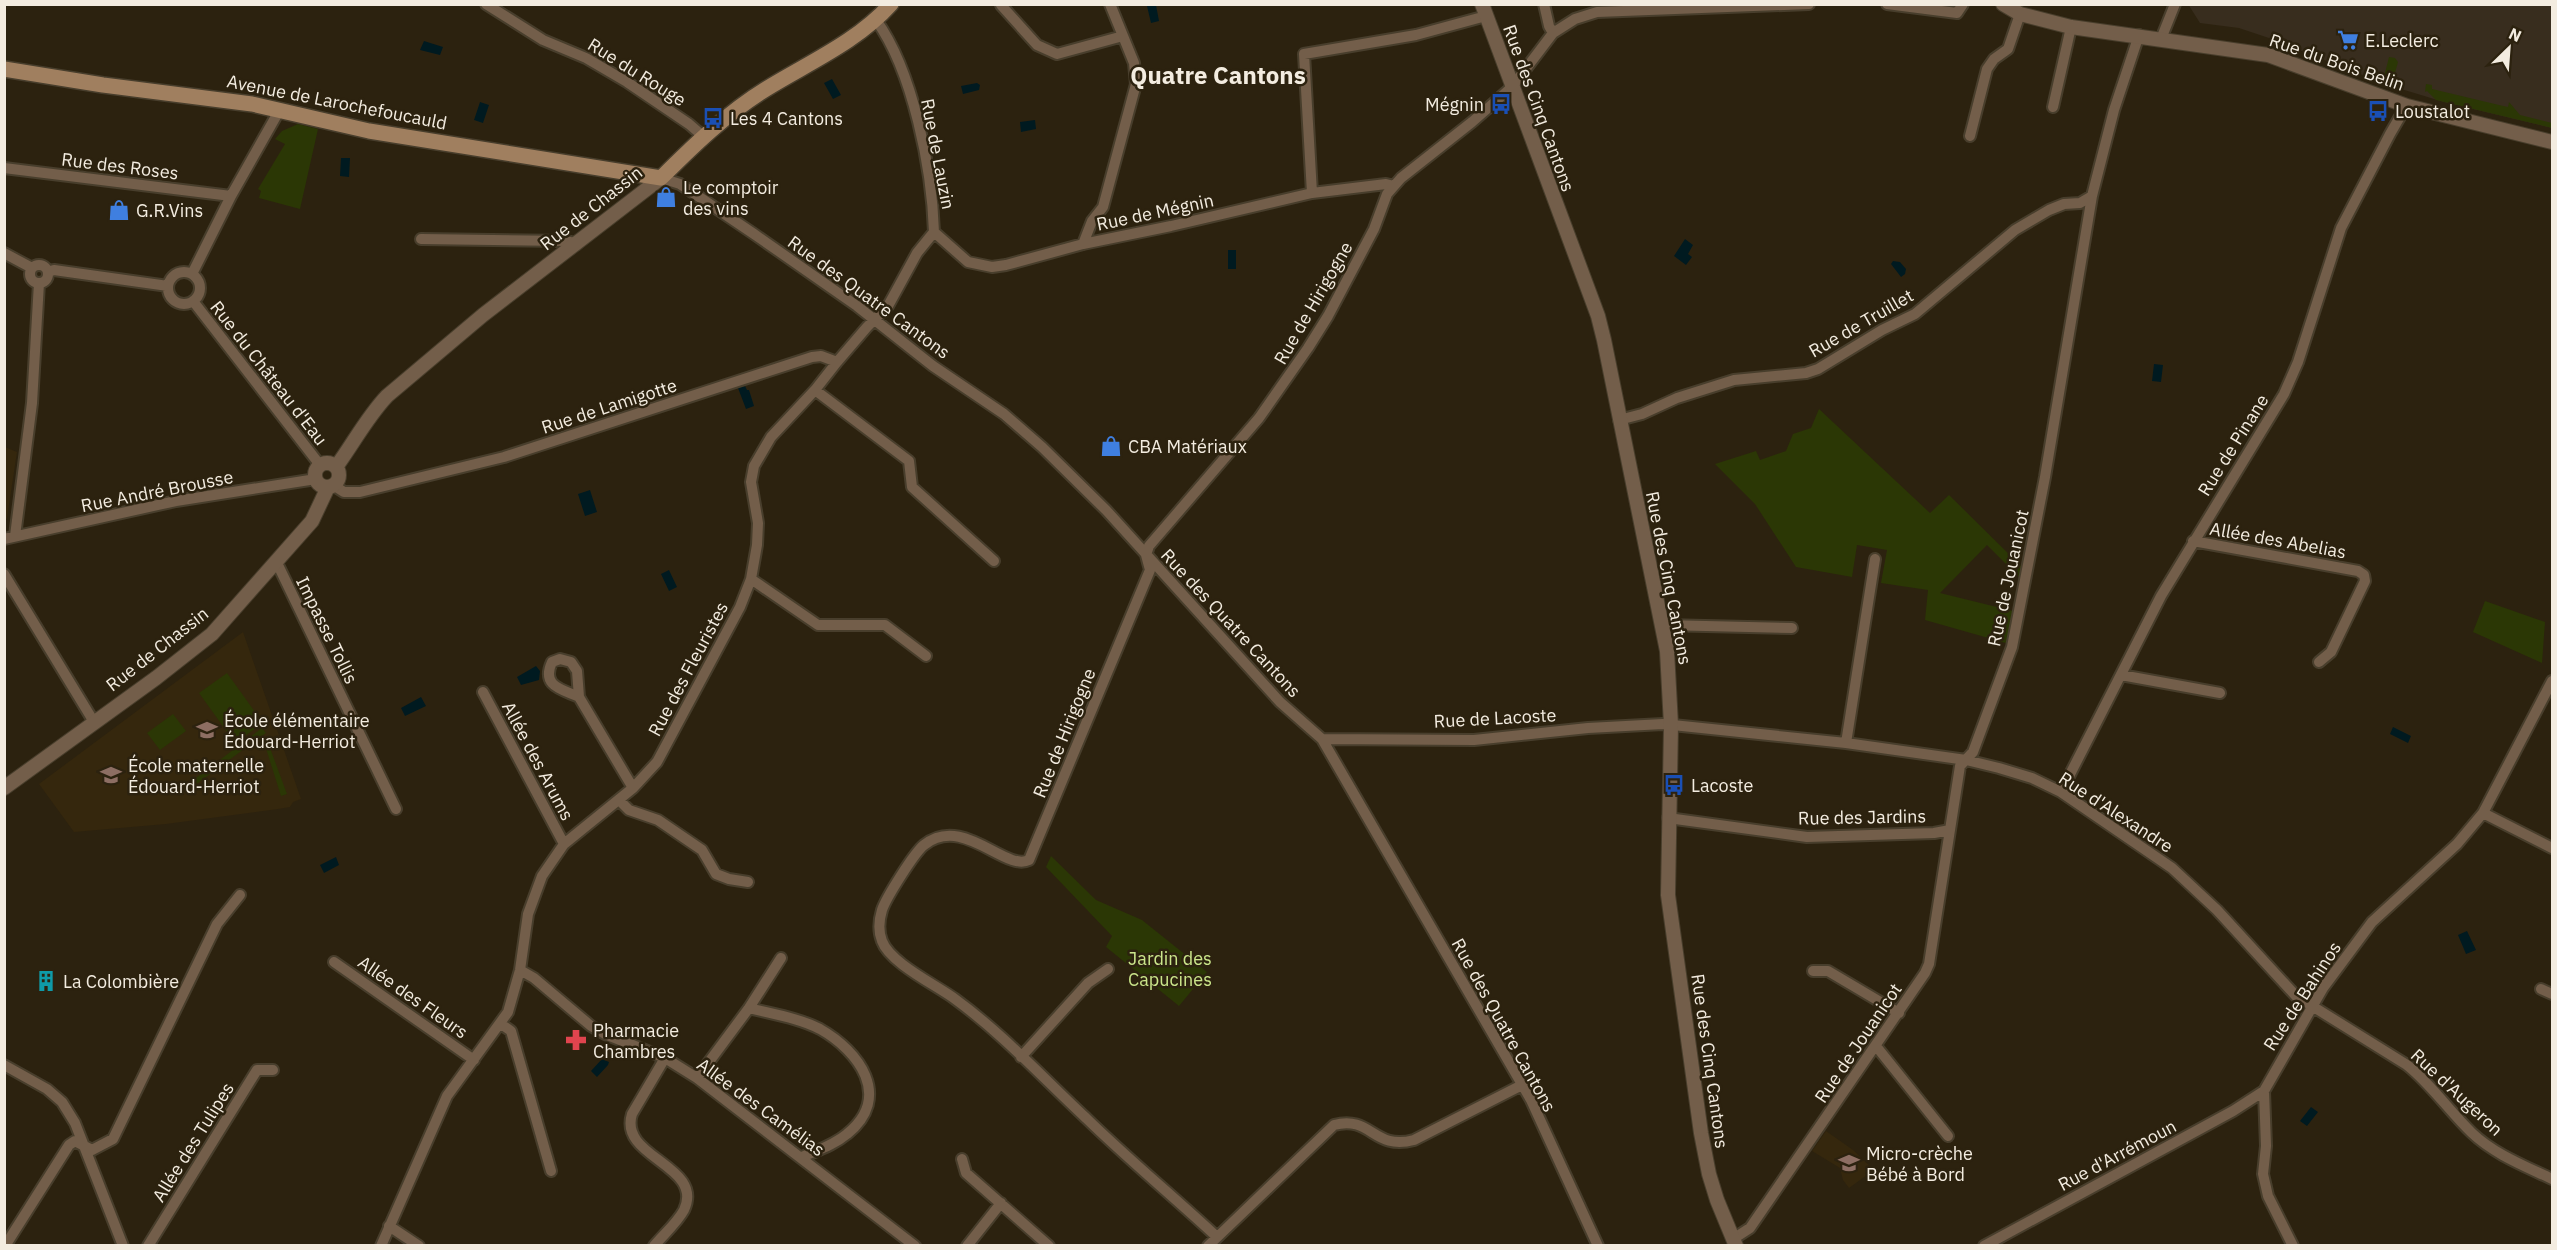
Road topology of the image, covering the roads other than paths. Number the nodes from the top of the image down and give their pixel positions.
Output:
1 (891, 4) edge
2 (1110, 4) edge
3 (1544, 4) edge
4 (1809, 4) edge
5 (1887, 4) edge
6 (1962, 4) edge
7 (2003, 4) edge
8 (2175, 4) edge
9 (1001, 5) edge
10 (491, 6) edge
11 (1484, 10) edge
12 (2020, 14) junction
13 (876, 20) junction
14 (2071, 27) junction
15 (1553, 33) junction
16 (2139, 35) junction
17 (1123, 36) junction
18 (2161, 39) junction
19 (4, 69) edge
20 (1512, 87) junction
21 (2053, 107) dead end
22 (2411, 107) junction
23 (279, 111) junction
24 (1970, 136) dead end
25 (704, 137) junction
26 (2553, 142) edge
27 (4, 168) edge
28 (661, 178) junction
29 (1394, 186) junction
30 (1312, 193) junction
31 (231, 196) junction
32 (2092, 196) junction
33 (934, 232) junction
34 (421, 239) dead end
35 (577, 244) junction
36 (1083, 244) junction
37 (4, 253) edge
38 (32, 268) junction
39 (48, 272) junction
40 (192, 274) junction
41 (39, 283) junction
42 (168, 286) junction
43 (193, 301) junction
44 (874, 318) junction
45 (837, 362) junction
46 (815, 390) junction
47 (1619, 420) junction
48 (336, 467) junction
49 (318, 472) junction
50 (331, 486) junction
51 (10, 538) edge
52 (2193, 541) junction
53 (1146, 555) junction
54 (1875, 559) dead end
55 (994, 561) dead end
56 (277, 563) junction
57 (4, 574) edge
58 (752, 579) junction
59 (1663, 625) junction
60 (1792, 628) dead end
61 (926, 656) dead end
62 (2319, 662) dead end
63 (2121, 675) junction
64 (2553, 681) edge
65 (483, 692) dead end
66 (2220, 693) dead end
67 (579, 697) dead end
68 (94, 722) junction
69 (1671, 725) junction
70 (1322, 739) junction
71 (1846, 743) junction
72 (1966, 760) junction
73 (4, 788) edge
74 (633, 788) junction
75 (2061, 792) junction
76 (619, 800) junction
77 (396, 809) dead end
78 (2483, 813) junction
79 (1668, 818) junction
80 (1950, 830) junction
81 (564, 844) junction
82 (2553, 848) edge
83 (748, 882) dead end
84 (240, 895) dead end
85 (782, 958) dead end
86 (334, 962) dead end
87 (1108, 969) dead end
88 (520, 970) junction
89 (1813, 971) dead end
90 (2541, 988) dead end
91 (2553, 994) edge
92 (2311, 1007) junction
93 (749, 1008) junction
94 (1899, 1013) junction
95 (501, 1024) junction
96 (1876, 1046) junction
97 (1021, 1057) junction
98 (665, 1058) junction
99 (474, 1060) junction
100 (4, 1065) edge
101 (273, 1070) dead end
102 (697, 1078) junction
103 (1521, 1085) junction
104 (2264, 1091) junction
105 (1948, 1136) dead end
106 (83, 1144) junction
107 (802, 1157) junction
108 (962, 1159) dead end
109 (551, 1171) dead end
110 (2553, 1179) edge
111 (1001, 1203) junction
112 (389, 1226) junction
113 (1217, 1237) junction
114 (1735, 1242) edge
115 (5, 1245) edge
116 (123, 1245) edge
117 (148, 1245) edge
118 (381, 1245) edge
119 (418, 1245) edge
120 (654, 1245) edge
121 (915, 1245) edge
122 (967, 1245) edge
123 (1049, 1245) edge
124 (1208, 1245) edge
125 (1598, 1245) edge
126 (1984, 1245) edge
127 (2293, 1245) edge

1 - 13 main road, Rue de Chassin
2 - 17 street
3 - 15 street
4 - 15 street
5 - 6 street
7 - 12 street, Rue du Bois Belin
8 - 18 street
9 - 17 street
10 - 25 street, Rue du Rouge
11 - 20 street, Rue des Cinq Cantons
11 - 30 street
12 - 14 street, Rue du Bois Belin
12 - 24 street
13 - 25 main road, Rue de Chassin
13 - 33 street, Rue de Lauzin
14 - 16 street, Rue du Bois Belin
14 - 21 street
15 - 20 street, Rue de Hirigogne
16 - 18 street, Rue du Bois Belin
16 - 32 street, Rue de Jouanicot
17 - 36 street
18 - 22 street, Rue du Bois Belin
19 - 23 main road, Avenue de Larochefoucauld
20 - 29 street, Rue de Hirigogne
20 - 47 street, Rue des Cinq Cantons
22 - 26 street, Rue du Bois Belin
22 - 52 street, Rue de Pinane
23 - 28 main road, Avenue de Larochefoucauld
23 - 31 street
25 - 28 main road, Rue de Chassin
27 - 31 street, Rue des Roses
28 - 35 street, Rue de Chassin
28 - 44 street, Rue des Quatre Cantons
29 - 30 street, Rue de Mégnin
29 - 53 street, Rue de Hirigogne
30 - 36 street, Rue de Mégnin
31 - 40 street
32 - 47 street, Rue de Truillet
32 - 72 street, Rue de Jouanicot
33 - 36 street, Rue de Mégnin
33 - 44 street, Rue de Lauzin
34 - 35 street
35 - 48 street, Rue de Chassin
37 - 38 street
38 - 39 street
38 - 41 street
39 - 41 street
39 - 42 street
40 - 42 street
40 - 43 street
41 - 51 street
42 - 43 street
43 - 49 street, Rue du Château d'Eau
44 - 45 street
44 - 53 street, Rue des Quatre Cantons
45 - 46 street, Rue des Fleuristes
45 - 50 street, Rue de Lamigotte
46 - 55 street
46 - 58 street, Rue des Fleuristes
47 - 59 street, Rue des Cinq Cantons
48 - 49 street
48 - 50 street
49 - 50 street
49 - 51 street, Rue André Brousse
50 - 56 street, Rue de Chassin
52 - 62 street, Allée des Abelias
52 - 63 street, Rue de Pinane
53 - 70 street, Rue des Quatre Cantons
53 - 97 street, Rue de Hirigogne
54 - 71 street
56 - 68 street, Rue de Chassin
56 - 77 street, Impasse Tollis
57 - 68 street
58 - 61 street
58 - 74 street, Rue des Fleuristes
59 - 60 street
59 - 69 street, Rue des Cinq Cantons
63 - 66 street
63 - 75 street, Rue de Pinane
64 - 78 street, Rue de Bahinos
65 - 81 street, Allée des Arums
67 - 74 street
68 - 73 street, Rue de Chassin
69 - 70 street, Rue de Lacoste
69 - 71 street, Rue d'Alexandre
69 - 79 street, Rue des Cinq Cantons
70 - 103 street, Rue des Quatre Cantons
71 - 72 street, Rue d'Alexandre
72 - 75 street, Rue d'Alexandre
72 - 80 street, Rue de Jouanicot
74 - 76 street, Rue des Fleuristes
75 - 92 street, Rue d'Alexandre
76 - 81 street, Rue des Fleuristes
76 - 83 street
78 - 82 street
78 - 92 street, Rue de Bahinos
79 - 80 street, Rue des Jardins
79 - 114 street, Rue des Cinq Cantons
80 - 94 street, Rue de Jouanicot
81 - 88 street, Rue des Fleuristes
84 - 106 street
85 - 93 street
86 - 99 street, Allée des Fleurs
87 - 97 street
88 - 95 street, Rue des Fleuristes
88 - 98 street, Allée des Camélias
89 - 94 street
90 - 91 street
92 - 104 street, Rue de Bahinos
92 - 110 street, Rue d'Augeron
93 - 102 street
93 - 107 street
94 - 96 street, Rue de Jouanicot
95 - 99 street, Rue des Fleuristes
95 - 109 street
96 - 105 street
96 - 114 street, Rue de Jouanicot
97 - 113 street, Rue de Hirigogne
98 - 102 street, Allée des Camélias
98 - 120 street
99 - 112 street, Rue des Fleuristes
100 - 106 street
101 - 117 street, Allée des Tulipes
102 - 107 street, Allée des Camélias
103 - 113 street
103 - 125 street, Rue des Quatre Cantons
104 - 126 street, Rue d'Arrémoun
104 - 127 street
106 - 115 street
106 - 116 street
107 - 121 street, Allée des Camélias
108 - 111 street
111 - 122 street
111 - 123 street
112 - 118 street, Rue des Fleuristes
112 - 119 street
113 - 124 street

